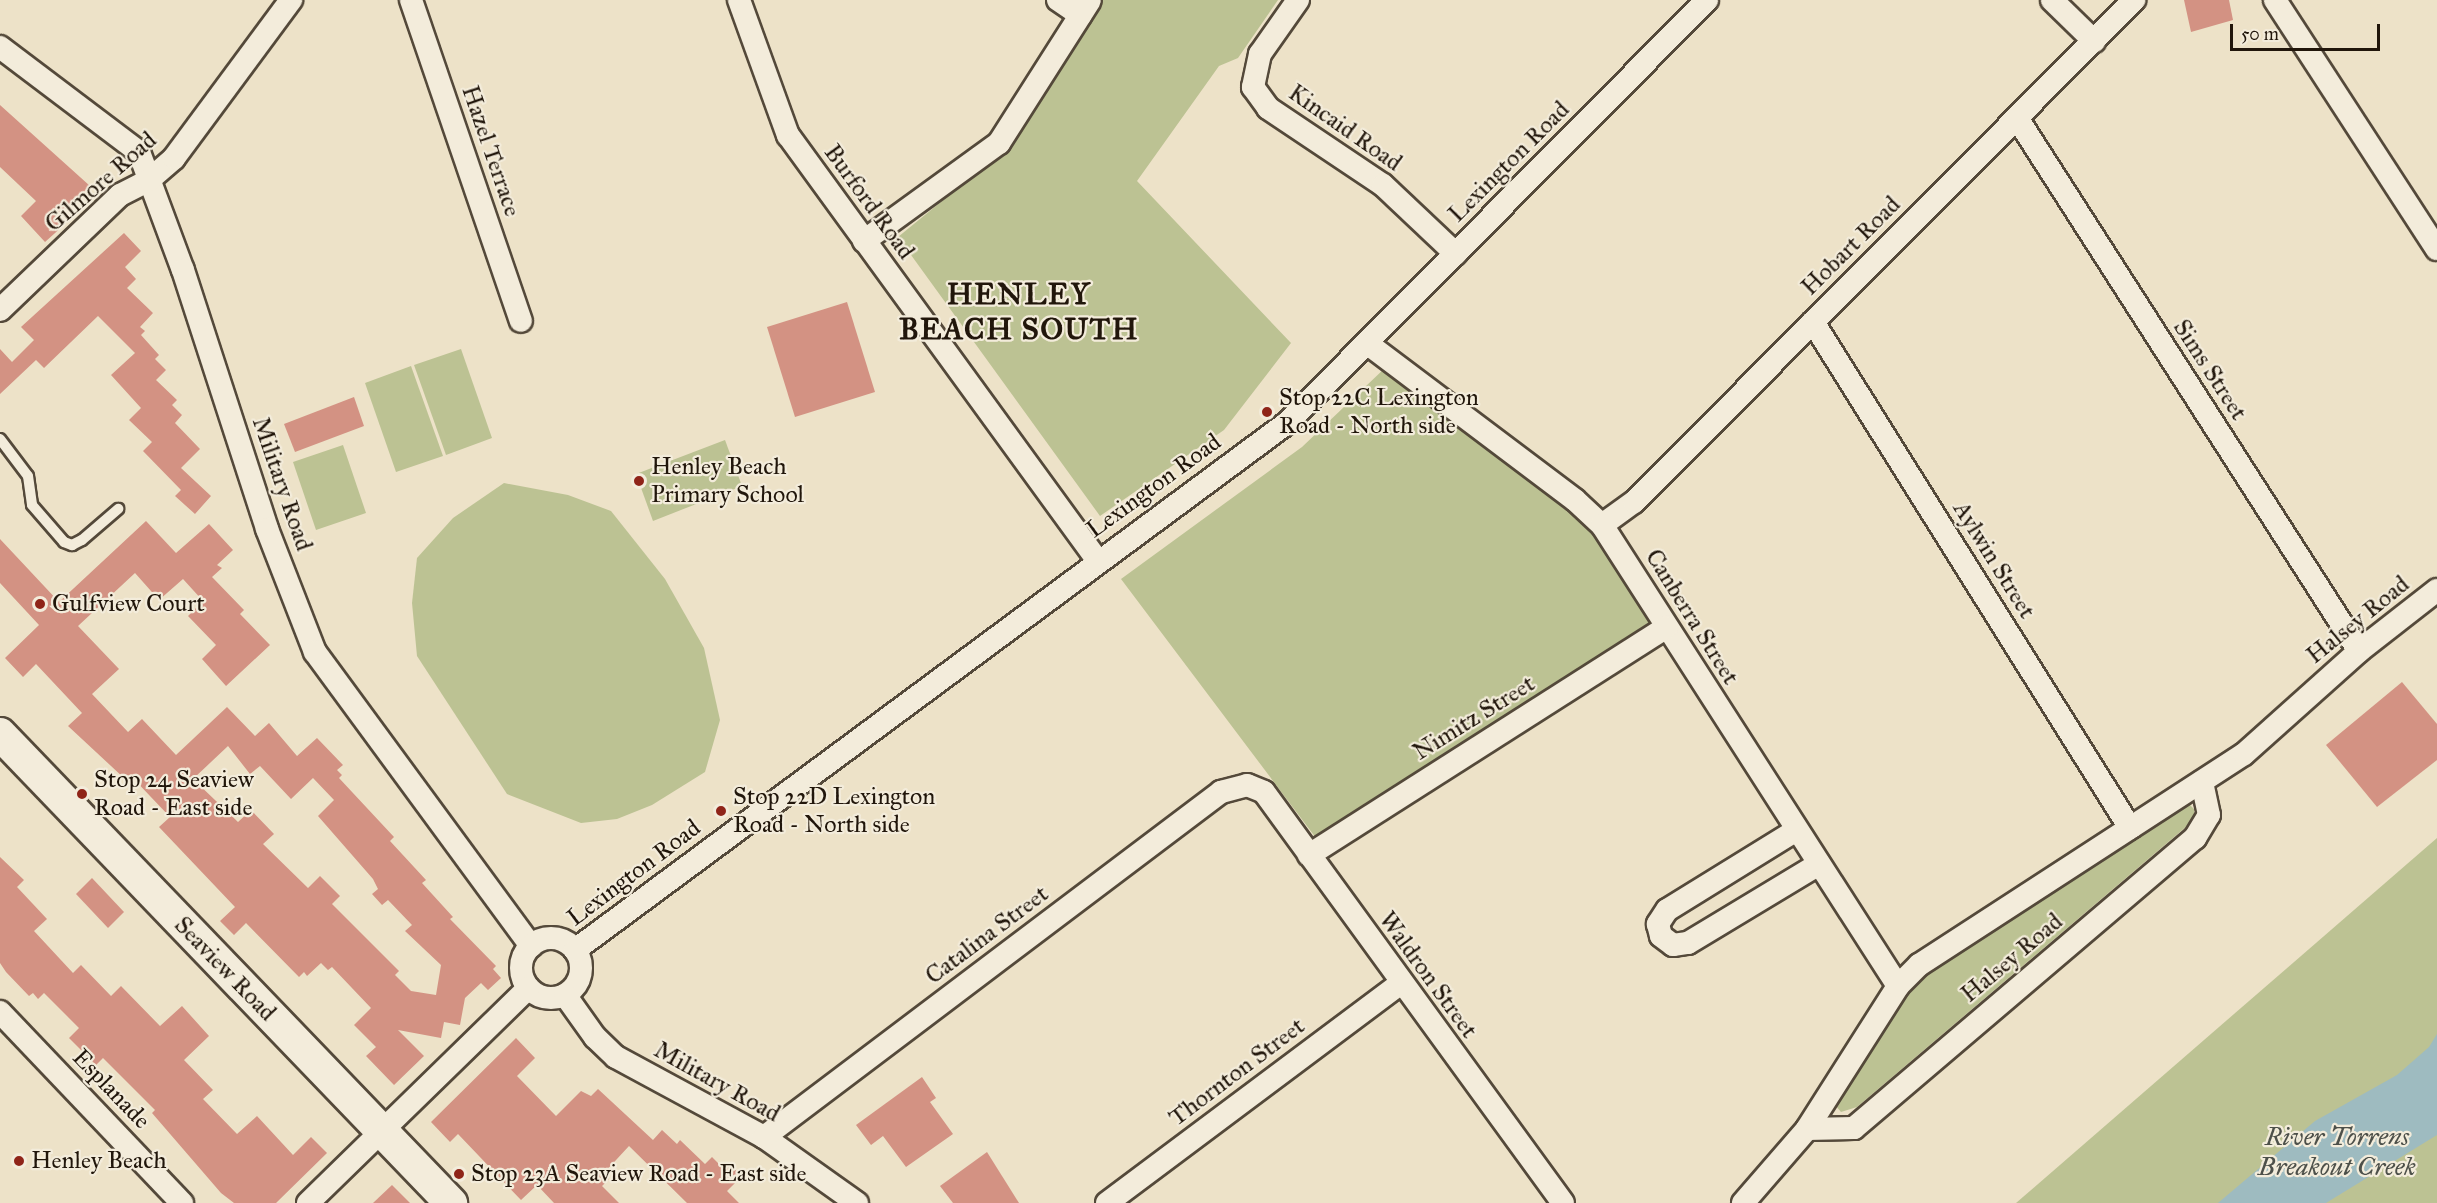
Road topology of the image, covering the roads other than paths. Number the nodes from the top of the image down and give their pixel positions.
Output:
1 (291, 0) edge
2 (411, 0) edge
3 (739, 0) edge
4 (1058, 0) edge
5 (1298, 0) edge
6 (1707, 0) edge
7 (2052, 0) edge
8 (2134, 0) edge
9 (2275, 0) edge
10 (1085, 8) edge
11 (2094, 40) junction
12 (0, 46) edge
13 (2017, 118) junction
14 (149, 180) junction
15 (864, 241) junction
16 (2437, 249) edge
17 (1456, 254) junction
18 (0, 310) edge
19 (521, 321) dead end
20 (1814, 322) junction
21 (1368, 344) junction
22 (0, 439) edge
23 (118, 509) dead end
24 (1602, 525) junction
25 (1098, 561) junction
26 (2437, 591) edge
27 (1667, 627) junction
28 (2359, 651) junction
29 (0, 734) edge
30 (2202, 782) junction
31 (1246, 784) joint
32 (2130, 828) junction
33 (1795, 831) junction
34 (1309, 855) junction
35 (1819, 864) junction
36 (531, 946) junction
37 (575, 950) junction
38 (1400, 984) junction
39 (1898, 986) junction
40 (528, 988) junction
41 (566, 995) junction
42 (0, 1012) edge
43 (1808, 1129) junction
44 (380, 1132) junction
45 (764, 1137) junction
46 (1555, 1200) edge
47 (182, 1203) edge
48 (308, 1203) edge
49 (451, 1203) edge
50 (857, 1203) edge
51 (1107, 1203) edge
52 (1743, 1203) edge

1 - 14 street, Gilmore Road
2 - 19 street, Hazel Terrace
3 - 15 street, Burford Road
4 - 10 street
5 - 17 street, Kincaid Road
6 - 17 street, Lexington Road
7 - 11 street
8 - 11 street, Hobart Road
9 - 16 street
10 - 15 street
11 - 13 street, Hobart Road
12 - 14 street, Military Road
13 - 20 street, Hobart Road
13 - 28 street, Sims Street
14 - 18 street, Gilmore Road
14 - 36 street, Military Road
15 - 25 street, Burford Road
17 - 21 street, Lexington Road
20 - 24 street, Hobart Road
20 - 32 street, Aylwin Street
21 - 24 street, Canberra Street
21 - 25 street, Lexington Road
22 - 23 lane
24 - 27 street, Canberra Street
25 - 37 street, Lexington Road
26 - 28 street, Halsey Road
27 - 33 street, Canberra Street
27 - 34 street, Nimitz Street
28 - 30 street, Halsey Road
29 - 44 main road, Seaview Road
30 - 32 street, Halsey Road
30 - 43 street, Halsey Road
31 - 34 street, Waldron Street
31 - 45 street, Catalina Street
32 - 39 street, Halsey Road
33 - 35 street, Canberra Street
33 - 35 street
34 - 38 street, Waldron Street
35 - 39 street, Canberra Street
36 - 37 street
36 - 40 street
37 - 41 street
38 - 46 street, Waldron Street
38 - 51 street, Thornton Street
39 - 43 street, Halsey Road
40 - 41 street
40 - 44 street
41 - 45 street, Military Road
42 - 47 street, Esplanade
43 - 52 street, Halsey Road
44 - 48 street
44 - 49 main road, Seaview Road
45 - 50 street, Military Road

